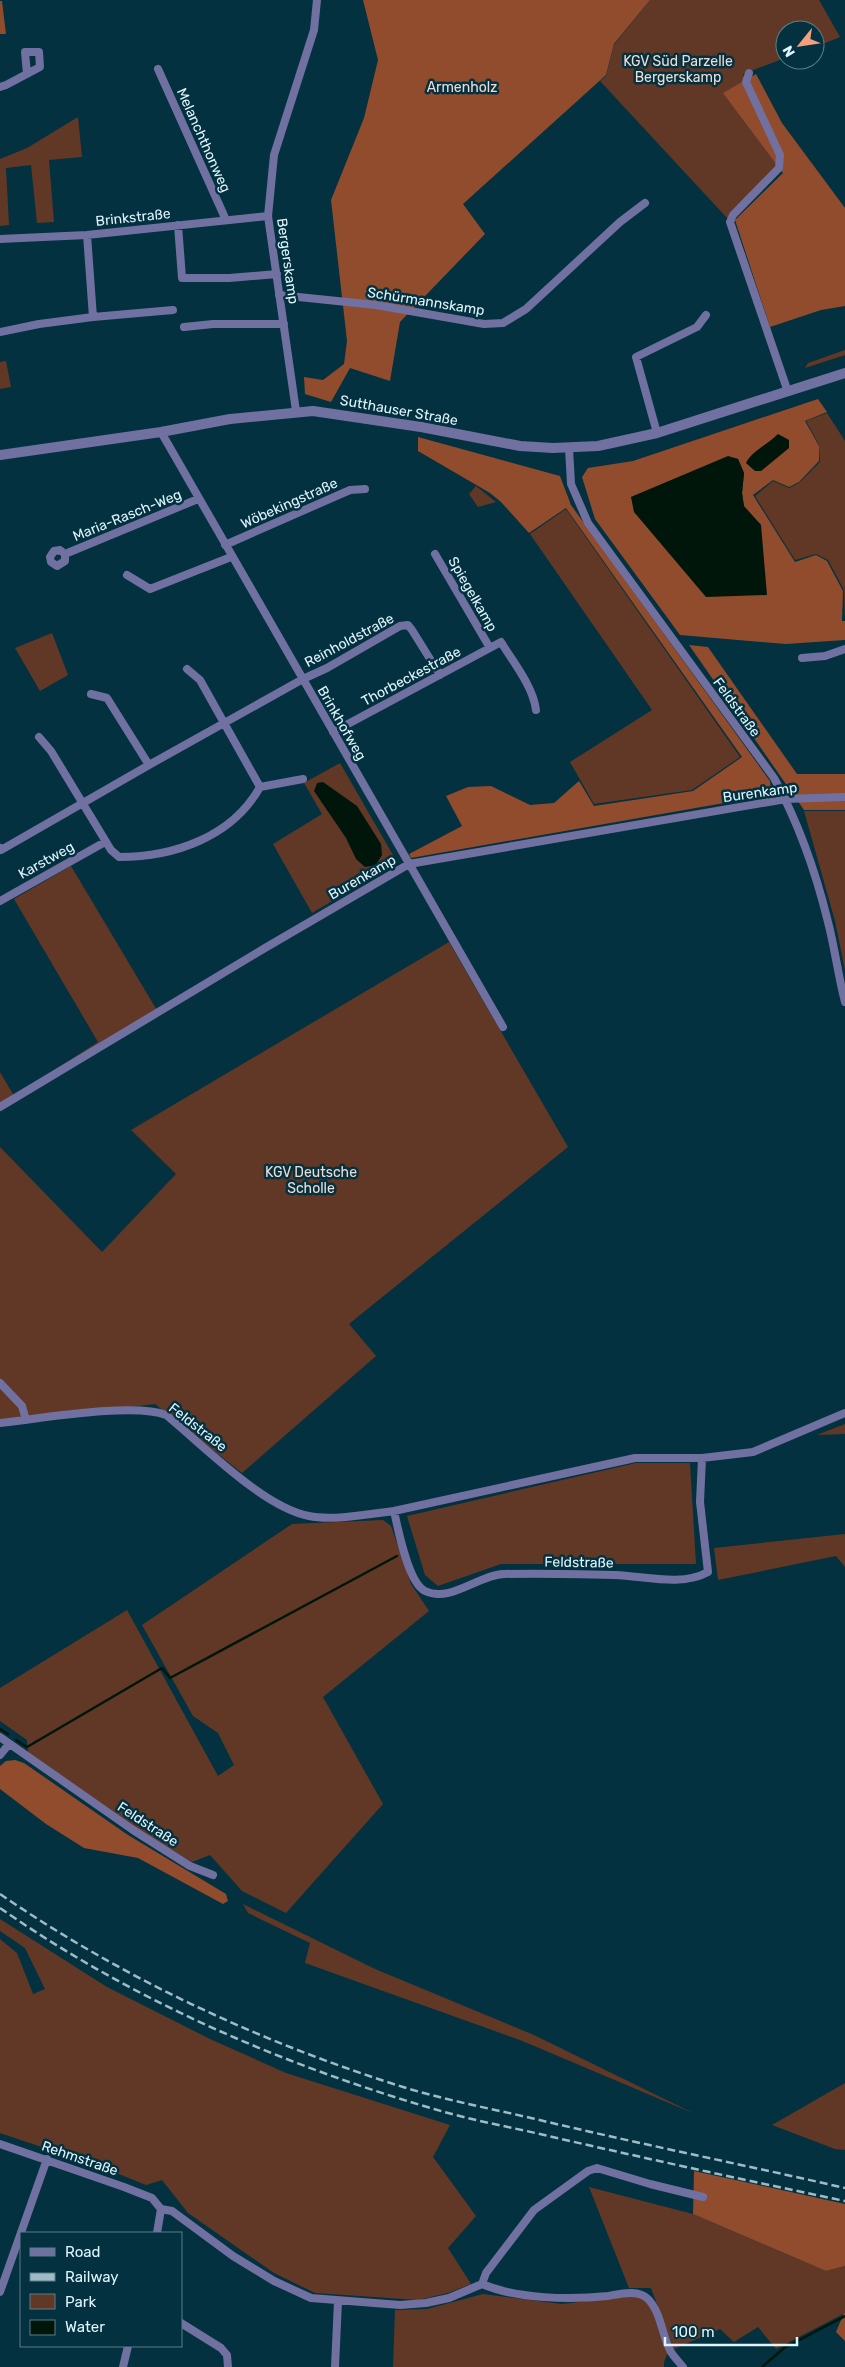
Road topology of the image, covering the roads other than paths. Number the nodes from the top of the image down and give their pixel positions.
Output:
1 (317, 0) edge
2 (158, 69) dead end
3 (749, 73) dead end
4 (27, 74) dead end
5 (0, 87) edge
6 (645, 203) dead end
7 (268, 216) junction
8 (226, 220) junction
9 (178, 225) junction
10 (87, 235) junction
11 (0, 240) edge
12 (277, 274) junction
13 (279, 295) junction
14 (173, 310) dead end
15 (706, 315) dead end
16 (93, 317) junction
17 (284, 324) junction
18 (184, 327) dead end
19 (0, 332) edge
20 (845, 373) edge
21 (788, 392) junction
22 (296, 411) junction
23 (161, 432) junction
24 (657, 433) junction
25 (569, 448) junction
26 (0, 455) edge
27 (365, 489) dead end
28 (198, 499) junction
29 (225, 545) junction
30 (65, 554) dead end
31 (435, 554) dead end
32 (231, 557) junction
33 (128, 575) dead end
34 (500, 642) joint
35 (490, 648) junction
36 (845, 649) edge
37 (802, 658) dead end
38 (188, 669) dead end
39 (440, 675) junction
40 (302, 679) junction
41 (91, 694) dead end
42 (536, 710) dead end
43 (225, 722) junction
44 (333, 732) junction
45 (39, 737) dead end
46 (149, 765) junction
47 (302, 779) dead end
48 (260, 787) junction
49 (845, 797) edge
50 (786, 799) junction
51 (82, 804) junction
52 (105, 842) junction
53 (0, 848) edge
54 (409, 864) junction
55 (0, 901) edge
56 (845, 1002) edge
57 (502, 1027) dead end
58 (0, 1108) edge
59 (0, 1383) edge
60 (845, 1414) edge
61 (26, 1420) junction
62 (0, 1423) edge
63 (702, 1458) junction
64 (394, 1511) junction
65 (0, 1738) edge
66 (9, 1744) junction
67 (0, 1755) edge
68 (213, 1875) dead end
69 (0, 2144) edge
70 (47, 2159) junction
71 (703, 2197) dead end
72 (161, 2209) junction
73 (21, 2232) edge
74 (157, 2232) edge
75 (20, 2235) edge
76 (482, 2284) junction
77 (0, 2292) edge
78 (338, 2301) junction
79 (182, 2324) edge
80 (128, 2347) edge
81 (123, 2367) edge
82 (228, 2367) edge
83 (334, 2367) edge
84 (683, 2367) edge

1 - 7 street, Bergerskamp
2 - 8 street, Melanchthonweg
3 - 21 street
4 - 5 street
6 - 13 street, Schürmannskamp
7 - 8 street, Brinkstraße
7 - 12 street, Bergerskamp
8 - 9 street, Brinkstraße
9 - 10 street, Brinkstraße
9 - 12 street
10 - 11 street, Brinkstraße
10 - 16 street
12 - 13 street, Bergerskamp
13 - 17 street, Bergerskamp
14 - 16 street
15 - 24 street
16 - 19 street
17 - 18 street
17 - 22 street, Bergerskamp
20 - 21 street, Sutthauser Straße
21 - 24 street, Sutthauser Straße
22 - 23 street, Sutthauser Straße
22 - 25 street, Sutthauser Straße
23 - 26 street, Sutthauser Straße
23 - 28 street, Brinkhofweg
24 - 25 street, Sutthauser Straße
25 - 50 street, Feldstraße
27 - 29 street, Wöbekingstraße
28 - 29 street, Brinkhofweg
28 - 30 street, Maria-Rasch-Weg
29 - 32 street, Brinkhofweg
31 - 35 street, Spiegelkamp
32 - 33 street
32 - 40 street, Brinkhofweg
34 - 35 street, Thorbeckestraße
34 - 42 street, Spiegelkamp
35 - 39 street, Thorbeckestraße
36 - 37 street
38 - 43 street
39 - 40 street, Reinholdstraße
39 - 44 street, Thorbeckestraße
40 - 43 street, Reinholdstraße
40 - 44 street, Brinkhofweg
41 - 46 street
43 - 46 street, Reinholdstraße
43 - 48 street
44 - 54 street, Brinkhofweg
45 - 51 street
46 - 51 street, Reinholdstraße
47 - 48 street
48 - 52 street
49 - 50 street, Burenkamp
50 - 54 street, Burenkamp
50 - 56 street, Feldstraße
51 - 52 street
51 - 53 street, Reinholdstraße
52 - 55 street, Karstweg
54 - 57 street, Brinkhofweg
54 - 58 street, Burenkamp
59 - 61 street
60 - 63 street, Feldstraße
61 - 62 street, Feldstraße
61 - 64 street, Feldstraße
63 - 64 street, Feldstraße
63 - 64 street, Feldstraße
65 - 66 street, Feldstraße
66 - 67 street
66 - 68 street, Feldstraße
69 - 70 street, Rehmstraße
70 - 72 street, Rehmstraße
70 - 73 street
71 - 76 street
72 - 74 street
72 - 78 street
75 - 77 street
76 - 78 street
76 - 84 street
78 - 83 street
79 - 82 street
80 - 81 street

